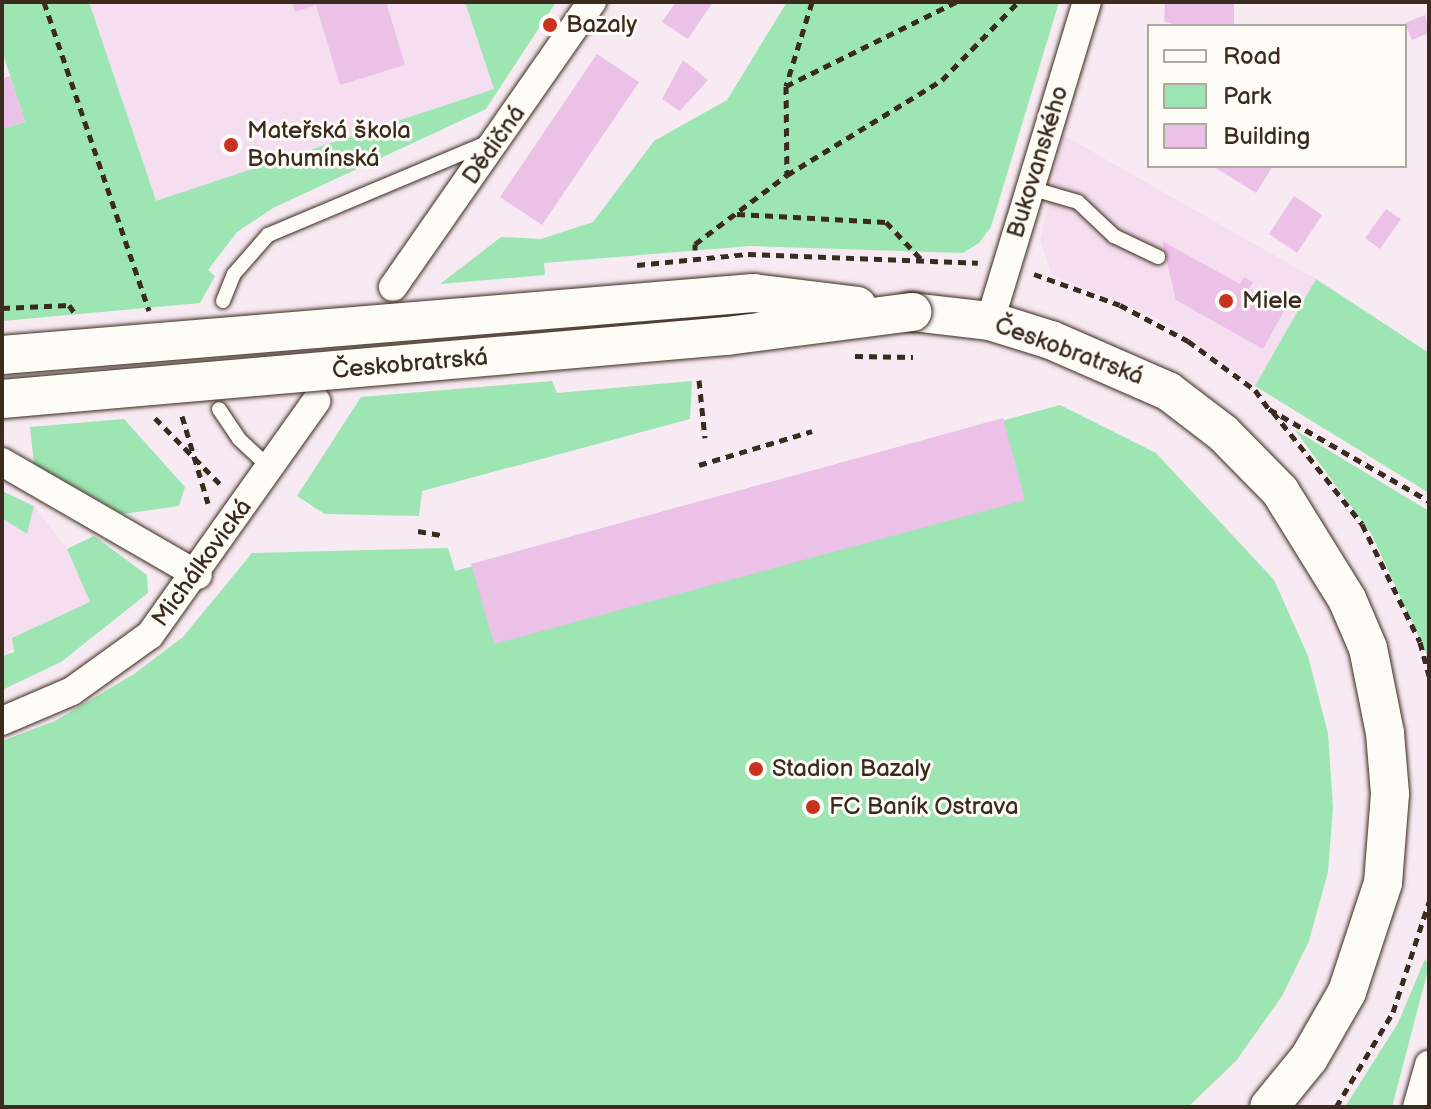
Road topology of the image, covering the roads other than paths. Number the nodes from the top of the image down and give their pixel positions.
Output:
1 (592, 2) edge
2 (1087, 2) edge
3 (500, 137) junction
4 (1030, 188) junction
5 (1158, 257) dead end
6 (393, 287) dead end
7 (223, 301) dead end
8 (912, 312) junction
9 (990, 321) junction
10 (2, 355) edge
11 (2, 399) edge
12 (316, 401) dead end
13 (219, 409) dead end
14 (2, 462) edge
15 (270, 468) junction
16 (198, 575) junction
17 (2, 721) edge
18 (1429, 1065) edge
19 (1269, 1107) edge
20 (1417, 1107) edge

1 - 3 street, Dědičná
2 - 4 street, Bukovanského
3 - 6 street, Dědičná
3 - 7 lane
4 - 5 lane
4 - 9 street, Bukovanského
8 - 9 street, Českobratrská
8 - 10 street, Českobratrská, bridge
8 - 11 street, Českobratrská, bridge
9 - 19 street, Českobratrská
12 - 15 street
13 - 15 lane
14 - 16 street
15 - 16 street, Michálkovická
16 - 17 street, Michálkovická
18 - 20 street

